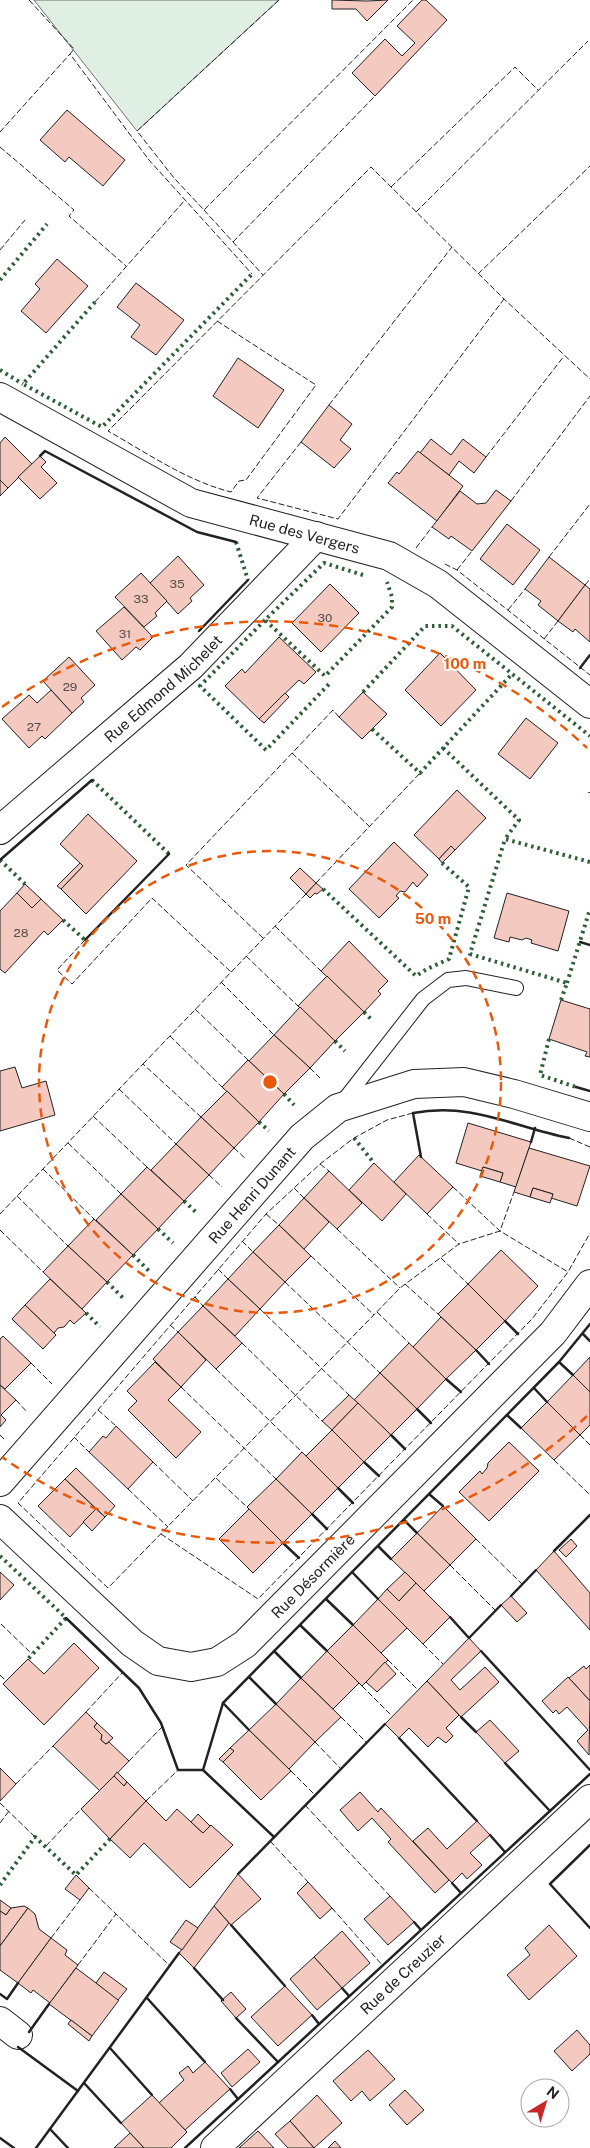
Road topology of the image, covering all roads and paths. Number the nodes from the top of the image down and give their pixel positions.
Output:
1 (0, 397) edge
2 (316, 536) junction
3 (590, 704) edge
4 (0, 830) edge
5 (516, 988) dead end
6 (338, 1108) junction
7 (590, 1117) edge
8 (590, 1284) edge
9 (0, 1482) edge
10 (0, 1519) edge
11 (590, 1799) edge
12 (215, 2148) edge

1 - 2 street, Rue des Vergers
2 - 3 street, Rue des Vergers
2 - 4 street, Rue Edmond Michelet
5 - 6 lane
6 - 7 street, Rue Henri Dunant
6 - 9 street, Rue Henri Dunant
8 - 10 street, Rue Désormière
11 - 12 street, Rue de Creuzier

